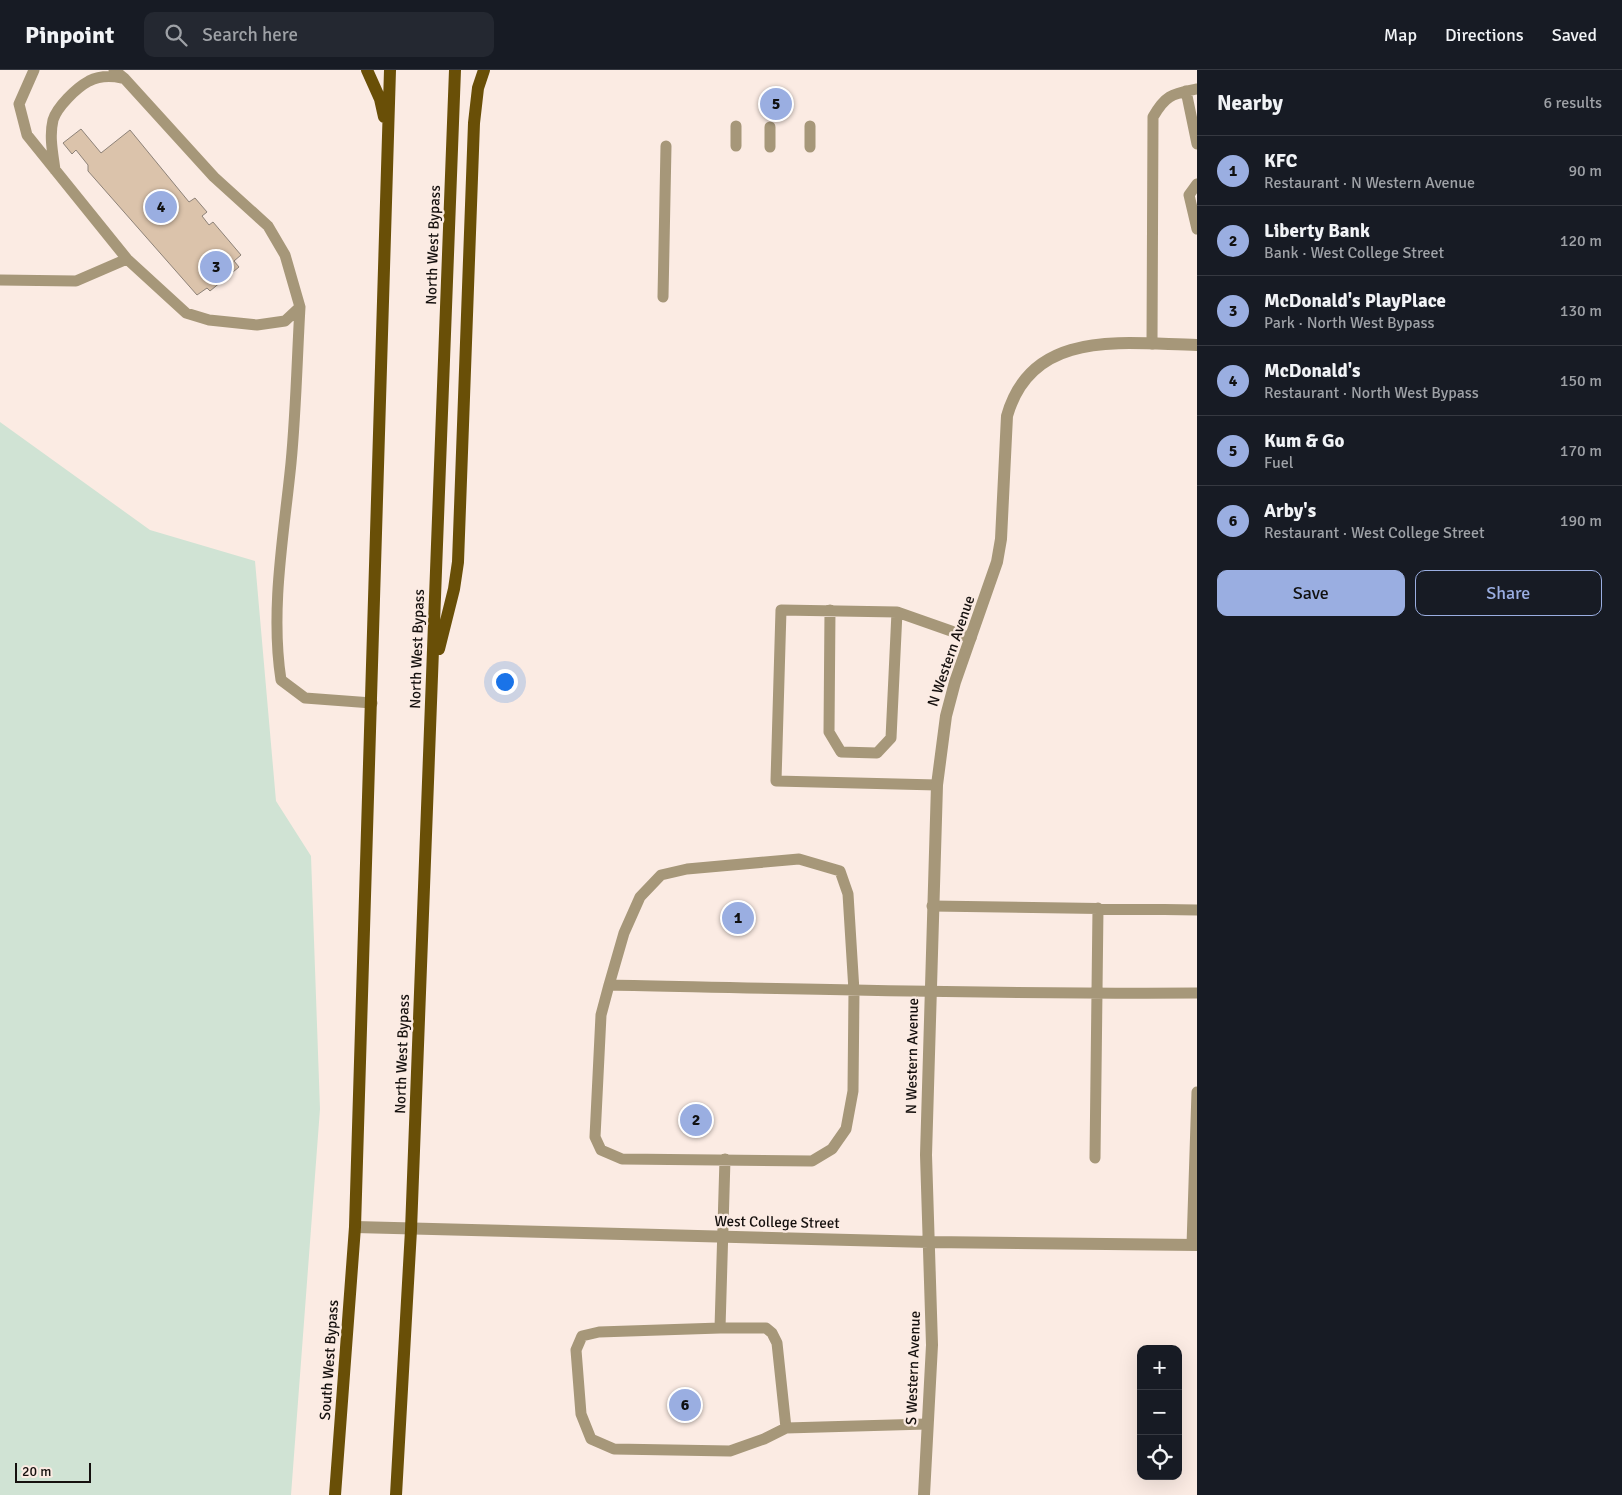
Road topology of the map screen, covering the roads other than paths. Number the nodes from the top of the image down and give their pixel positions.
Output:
1 (34, 70) edge
2 (114, 70) edge
3 (367, 70) edge
4 (390, 70) edge
5 (455, 70) edge
6 (484, 70) edge
7 (124, 78) junction
8 (1192, 90) edge
9 (736, 126) dead end
10 (810, 126) dead end
11 (770, 127) dead end
12 (388, 135) junction
13 (1197, 144) edge
14 (666, 146) dead end
15 (736, 146) dead end
16 (770, 147) dead end
17 (810, 147) dead end
18 (55, 170) junction
19 (1197, 184) edge
20 (1197, 229) edge
21 (127, 259) junction
22 (0, 280) edge
23 (663, 297) dead end
24 (300, 306) junction
25 (1152, 344) junction
26 (1197, 345) edge
27 (830, 610) junction
28 (896, 612) junction
29 (971, 638) junction
30 (433, 673) junction
31 (372, 703) junction
32 (937, 785) junction
33 (932, 906) junction
34 (1098, 908) junction
35 (1197, 910) edge
36 (609, 985) junction
37 (854, 991) junction
38 (930, 992) junction
39 (1098, 993) junction
40 (1197, 993) edge
41 (1197, 1092) edge
42 (1095, 1158) dead end
43 (725, 1159) junction
44 (356, 1228) junction
45 (411, 1230) junction
46 (722, 1237) junction
47 (928, 1242) junction
48 (1195, 1245) edge
49 (720, 1328) junction
50 (927, 1424) junction
51 (786, 1428) junction
52 (334, 1495) edge
53 (396, 1495) edge
54 (924, 1495) edge

1 - 18 lane
2 - 7 lane
3 - 12 main road
4 - 12 main road
5 - 30 main road, North West Bypass
6 - 30 main road
7 - 18 lane
7 - 24 lane
8 - 13 lane
8 - 25 lane
9 - 15 lane
10 - 17 lane
11 - 16 lane
12 - 31 main road
14 - 23 lane
18 - 21 lane
19 - 20 lane
21 - 22 lane
21 - 24 lane
24 - 31 lane
25 - 26 street, N Western Avenue
25 - 29 street, N Western Avenue
27 - 28 lane
27 - 28 lane
27 - 32 lane
28 - 29 lane
29 - 32 street, N Western Avenue
30 - 45 main road, North West Bypass
31 - 44 main road
32 - 33 street, N Western Avenue
33 - 34 lane
33 - 38 street, N Western Avenue
34 - 35 lane
34 - 39 lane
36 - 37 lane
36 - 37 lane
36 - 43 lane
37 - 38 lane
37 - 43 lane
38 - 39 lane
38 - 47 street, N Western Avenue
39 - 40 lane
39 - 42 lane
41 - 48 lane
43 - 46 lane
44 - 45 street, West College Street
44 - 52 main road, South West Bypass
45 - 46 street, West College Street
45 - 53 main road
46 - 47 street, West College Street
46 - 49 lane
47 - 48 street, West College Street
47 - 50 street, S Western Avenue
49 - 51 lane
49 - 51 lane
50 - 51 lane
50 - 54 street, S Western Avenue

